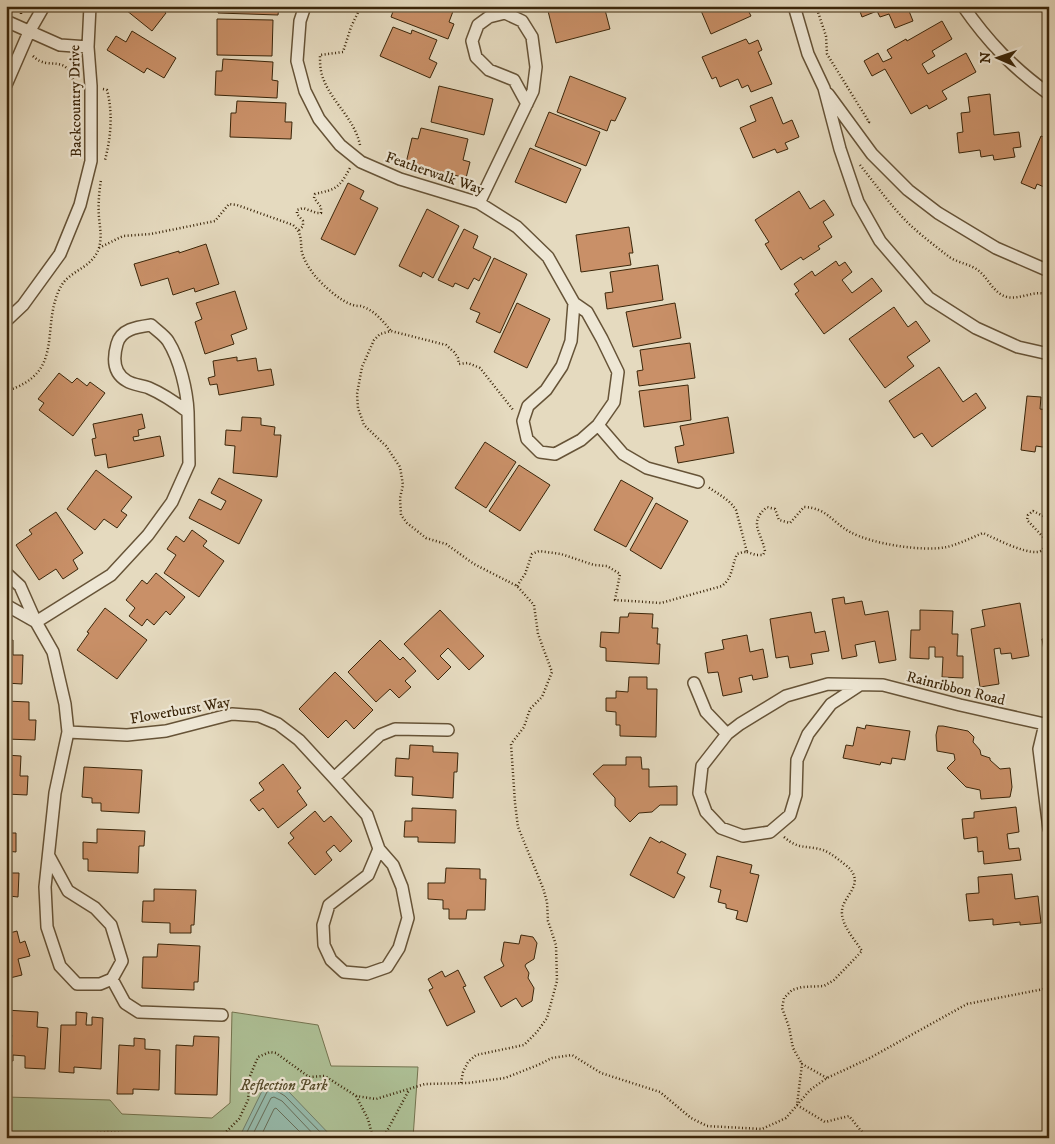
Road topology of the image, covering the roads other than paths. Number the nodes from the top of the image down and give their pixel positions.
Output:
1 (44, 6) edge
2 (90, 6) edge
3 (305, 6) edge
4 (794, 6) edge
5 (963, 6) edge
6 (6, 21) edge
7 (29, 32) junction
8 (88, 47) junction
9 (6, 85) edge
10 (824, 88) junction
11 (1049, 94) edge
12 (527, 104) junction
13 (479, 203) junction
14 (1049, 271) edge
15 (574, 303) junction
16 (6, 321) edge
17 (1049, 354) edge
18 (188, 412) junction
19 (598, 425) junction
20 (698, 482) road end
21 (6, 573) edge
22 (6, 605) edge
23 (36, 622) junction
24 (694, 684) dead end
25 (860, 685) junction
26 (1047, 724) edge
27 (448, 730) dead end
28 (68, 732) junction
29 (727, 734) junction
30 (334, 778) junction
31 (1049, 829) edge
32 (379, 849) junction
33 (49, 856) junction
34 (112, 979) junction
35 (222, 1014) dead end

1 - 7 street
2 - 8 street, Backcountry Drive
3 - 13 street, Featherwalk Way
4 - 10 street
5 - 11 street
6 - 7 street
7 - 8 street
7 - 9 street
8 - 16 street, Backcountry Drive
10 - 14 street
10 - 17 street
12 - 12 street
12 - 13 street
13 - 15 street, Featherwalk Way
15 - 19 street, Featherwalk Way
15 - 19 street, Featherwalk Way
18 - 18 street
18 - 23 street
19 - 20 street
21 - 23 street
22 - 23 street
23 - 28 street
24 - 29 street
25 - 26 street, Rainribbon Road
25 - 29 street, Rainribbon Road
25 - 29 street, Rainribbon Road
26 - 31 street, Rainribbon Road
27 - 30 street
28 - 30 street, Flowerburst Way
28 - 33 street
30 - 32 street, Flowerburst Way
32 - 32 street, Flowerburst Way
33 - 34 street
33 - 34 street
34 - 35 street

